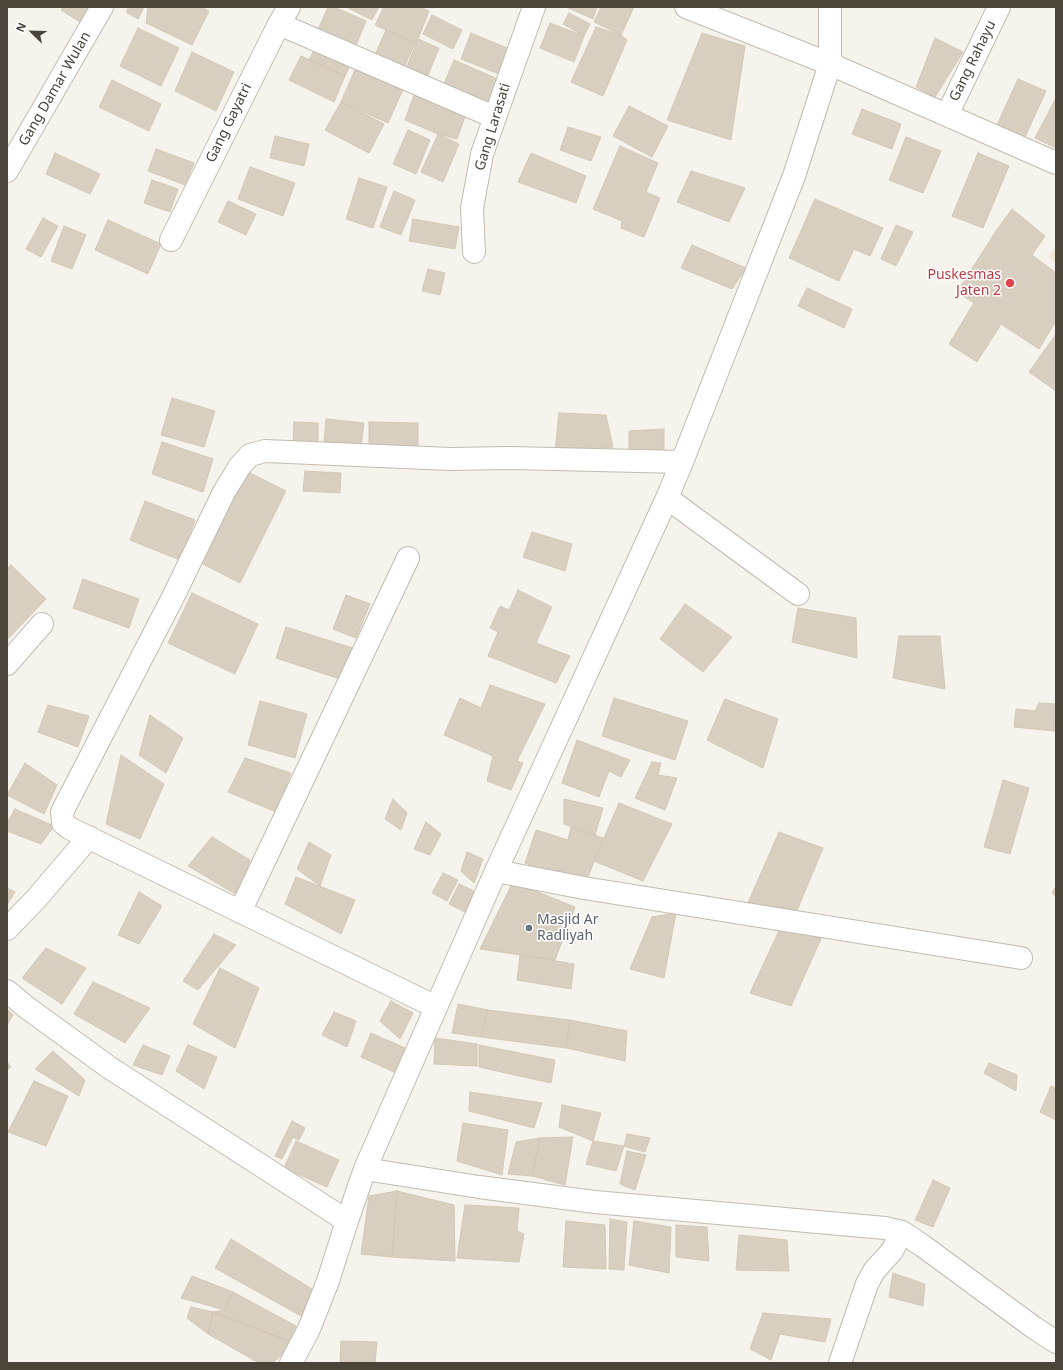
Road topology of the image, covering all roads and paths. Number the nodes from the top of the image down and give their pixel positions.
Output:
1 (102, 7) edge
2 (534, 7) edge
3 (686, 7) edge
4 (830, 7) edge
5 (999, 7) edge
6 (284, 15) edge
7 (830, 64) junction
8 (947, 115) junction
9 (494, 117) junction
10 (1056, 163) edge
11 (7, 171) edge
12 (171, 240) dead end
13 (474, 252) dead end
14 (682, 462) junction
15 (667, 498) junction
16 (408, 558) dead end
17 (798, 594) dead end
18 (42, 624) dead end
19 (7, 664) edge
20 (89, 837) junction
21 (496, 871) junction
22 (240, 912) junction
23 (7, 929) edge
24 (1022, 958) dead end
25 (7, 991) edge
26 (436, 1007) junction
27 (365, 1168) junction
28 (347, 1221) junction
29 (902, 1232) junction
30 (1056, 1342) edge
31 (291, 1363) edge
32 (840, 1363) edge

1 - 11 street, Gang Damar Wulan
2 - 9 street, Gang Larasati
3 - 7 street
4 - 7 street
5 - 8 street, Gang Rahayu
6 - 9 street
6 - 12 street, Gang Gayatri
7 - 8 street
7 - 14 street
8 - 10 street
9 - 13 street, Gang Larasati
14 - 15 street
14 - 20 street
15 - 17 street
15 - 21 street
16 - 22 street
18 - 19 street
20 - 22 street
20 - 23 street
21 - 24 street
21 - 26 street
22 - 26 street
25 - 28 street
26 - 27 street
27 - 28 street
27 - 29 street
28 - 31 street
29 - 30 street
29 - 32 street

